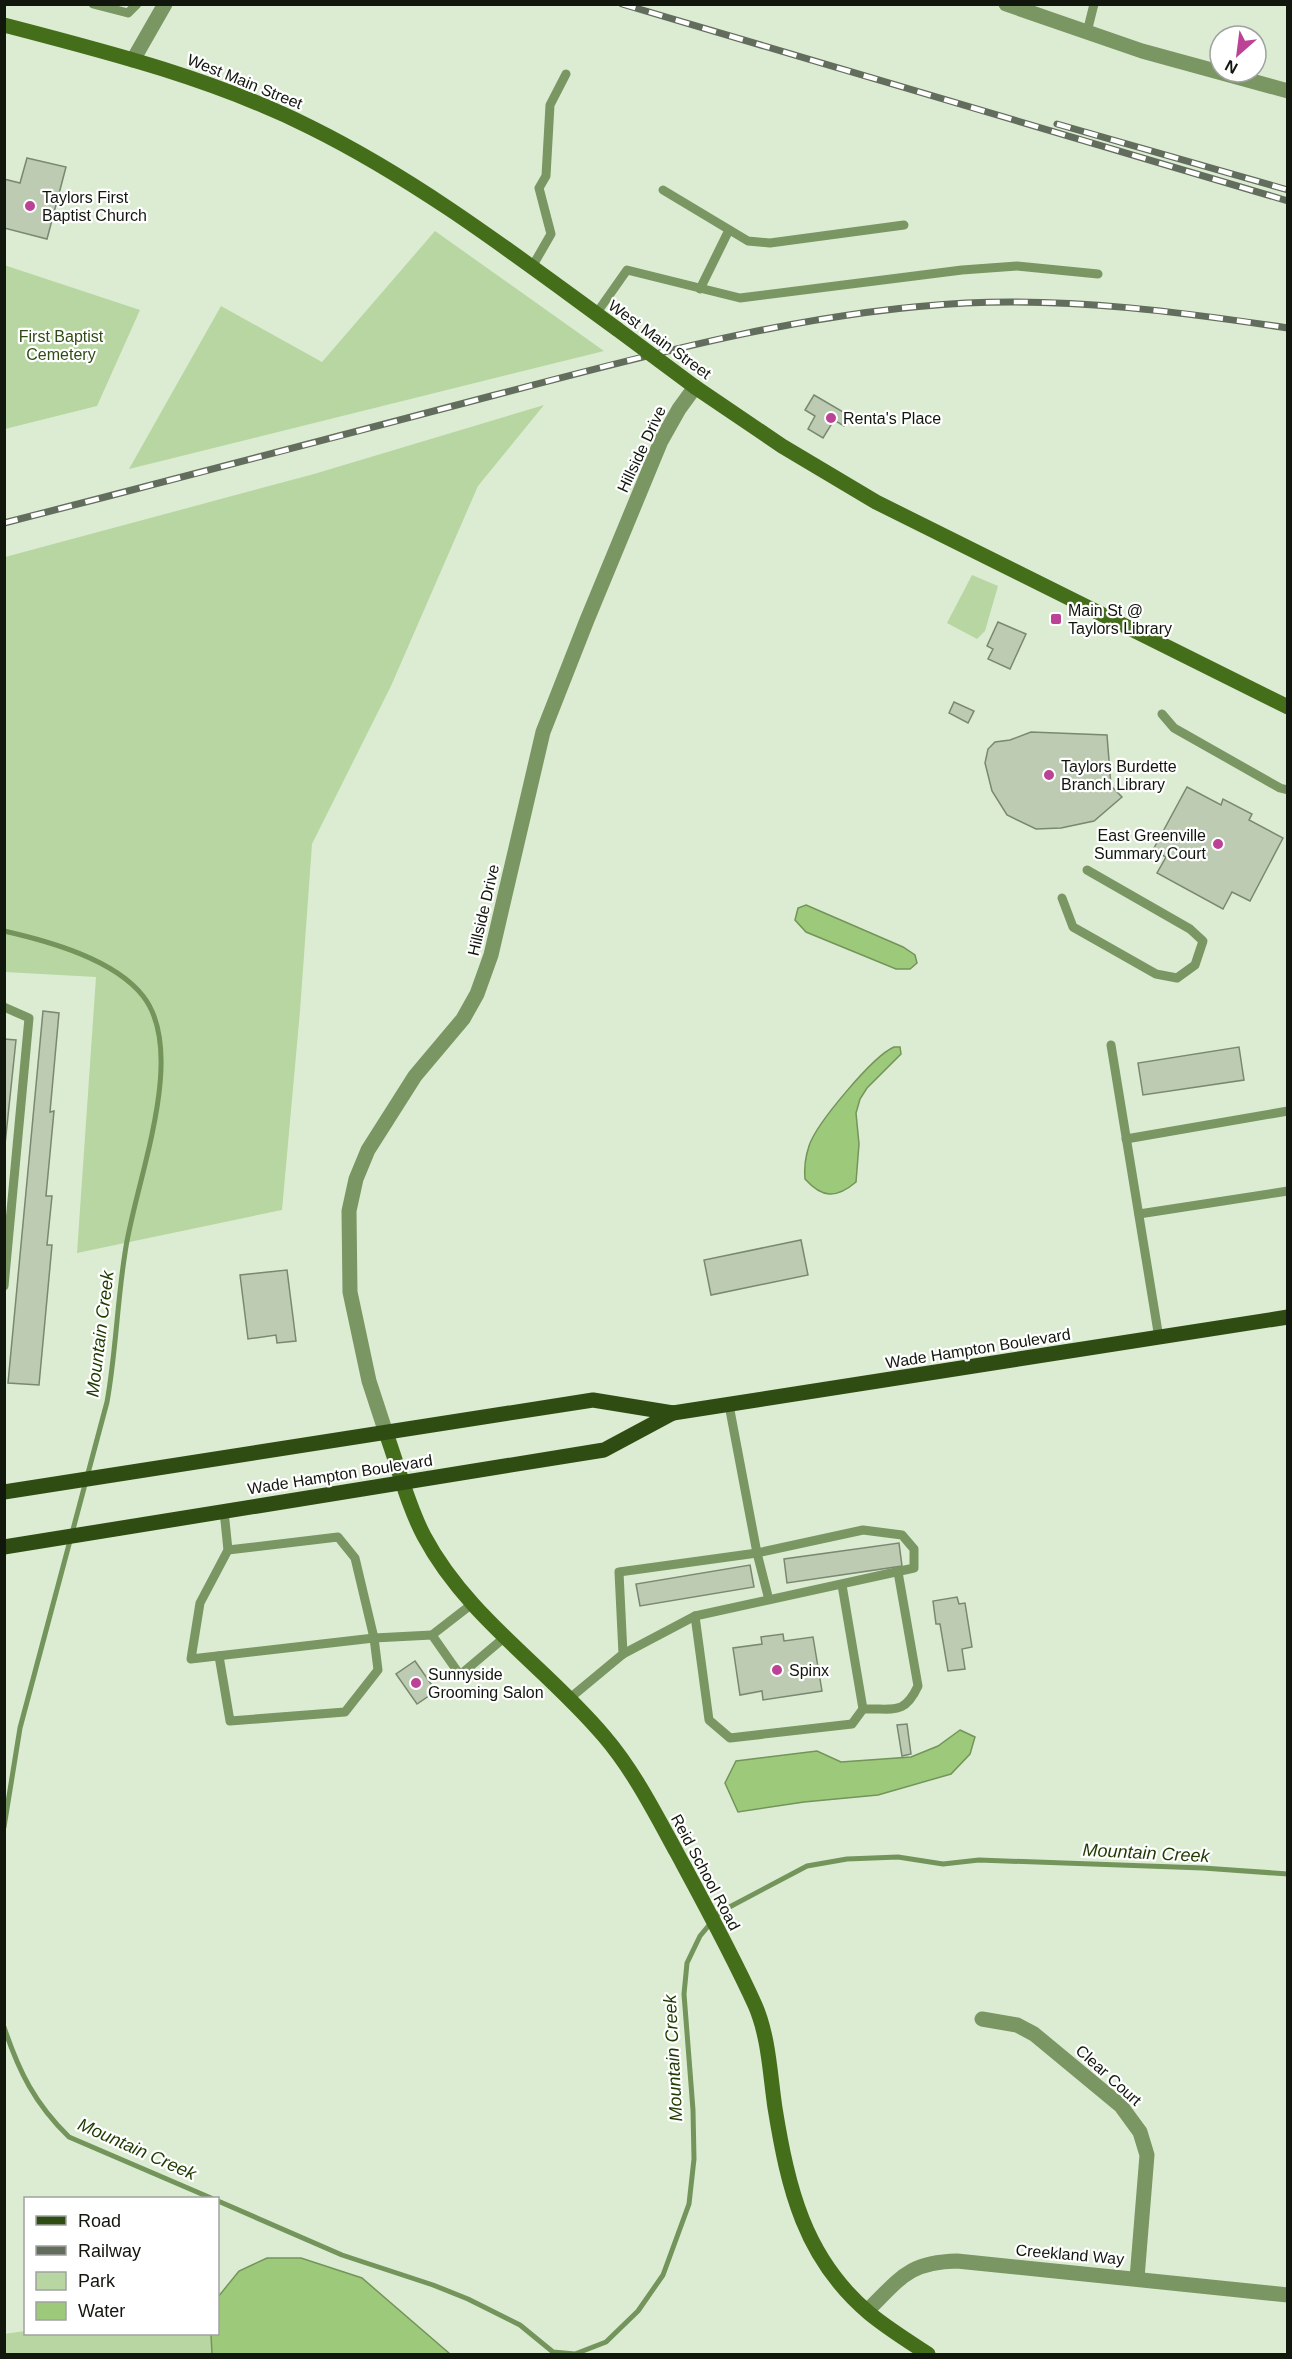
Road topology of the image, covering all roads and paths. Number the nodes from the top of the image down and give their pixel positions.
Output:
1 (93, 4) edge
2 (137, 4) edge
3 (165, 4) edge
4 (1006, 4) edge
5 (1094, 4) edge
6 (4, 25) edge
7 (1087, 32) junction
8 (133, 60) junction
9 (566, 74) dead end
10 (1287, 91) edge
11 (663, 190) dead end
12 (904, 225) dead end
13 (729, 230) junction
14 (532, 267) junction
15 (1098, 274) dead end
16 (700, 289) junction
17 (596, 314) junction
18 (695, 387) junction
19 (1287, 707) edge
20 (1162, 714) dead end
21 (1287, 790) edge
22 (1087, 870) dead end
23 (1062, 898) dead end
24 (4, 1007) edge
25 (1111, 1045) dead end
26 (1287, 1111) edge
27 (1126, 1139) junction
28 (1287, 1191) edge
29 (1139, 1214) junction
30 (4, 1286) edge
31 (1287, 1317) edge
32 (1159, 1338) junction
33 (729, 1405) junction
34 (673, 1413) junction
35 (386, 1433) junction
36 (404, 1482) junction
37 (4, 1492) edge
38 (224, 1510) junction
39 (4, 1547) edge
40 (228, 1550) junction
41 (757, 1553) junction
42 (898, 1572) junction
43 (842, 1584) junction
44 (769, 1600) junction
45 (472, 1604) junction
46 (695, 1616) junction
47 (432, 1635) junction
48 (505, 1637) junction
49 (375, 1638) junction
50 (624, 1654) junction
51 (219, 1656) junction
52 (570, 1698) junction
53 (863, 1709) junction
54 (981, 2019) dead end
55 (1137, 2278) junction
56 (1287, 2295) edge
57 (867, 2311) junction
58 (928, 2355) edge

1 - 2 lane
3 - 8 street
4 - 7 street
5 - 7 lane
6 - 8 street, West Main Street
7 - 10 street
8 - 14 street, West Main Street
9 - 14 lane
11 - 13 lane
12 - 13 lane
13 - 16 lane
14 - 17 street, West Main Street
15 - 16 lane
16 - 17 lane
17 - 18 street, West Main Street, bridge
18 - 19 street, West Main Street
18 - 35 street, Hillside Drive
20 - 21 lane
22 - 23 lane
24 - 30 lane
25 - 27 lane
26 - 27 lane
27 - 29 lane
28 - 29 lane
29 - 32 lane
31 - 32 main road, Wade Hampton Boulevard
32 - 33 main road, Wade Hampton Boulevard
33 - 34 main road, Wade Hampton Boulevard
33 - 41 lane
34 - 35 main road, Wade Hampton Boulevard
34 - 36 main road, Wade Hampton Boulevard
35 - 36 street, Reid School Road
35 - 37 main road, Wade Hampton Boulevard
36 - 38 main road, Wade Hampton Boulevard
36 - 45 street, Reid School Road
38 - 39 main road, Wade Hampton Boulevard
38 - 40 lane
40 - 49 lane
40 - 51 lane
41 - 42 lane
41 - 44 lane
41 - 50 lane
42 - 43 lane
42 - 53 lane
43 - 44 lane
43 - 53 lane
44 - 46 lane
45 - 47 lane
45 - 48 street, Reid School Road
46 - 50 lane
46 - 53 lane
47 - 48 lane
47 - 49 lane
48 - 52 street, Reid School Road
49 - 51 lane
49 - 51 lane
50 - 52 lane
52 - 57 street, Reid School Road
54 - 55 street, Clear Court
55 - 56 street, Creekland Way
55 - 57 street, Creekland Way
57 - 58 street, Reid School Road

